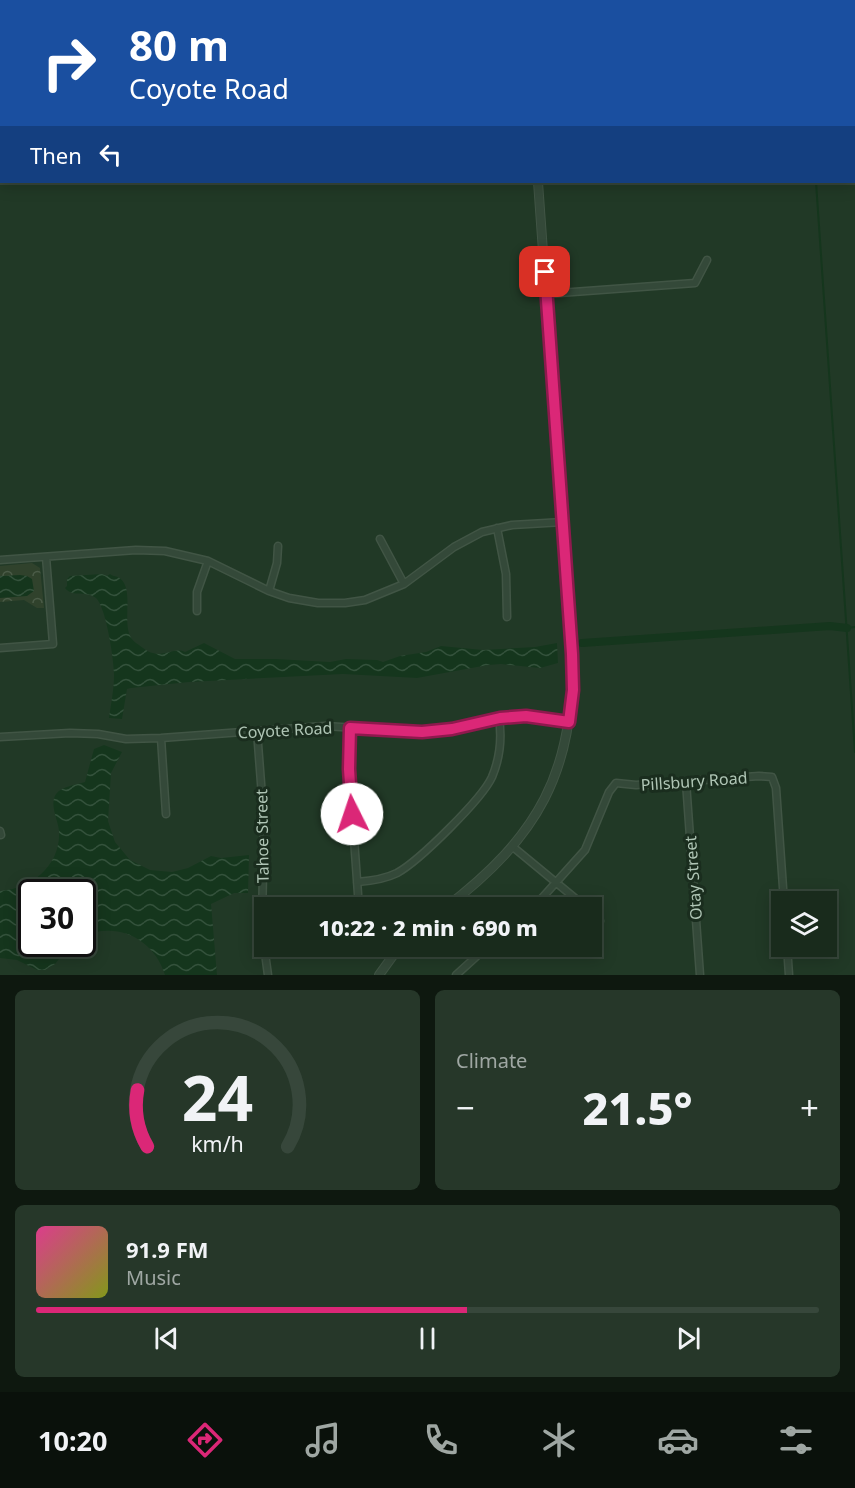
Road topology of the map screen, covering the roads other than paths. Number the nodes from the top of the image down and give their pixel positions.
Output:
1 (538, 183) edge
2 (707, 260) dead end
3 (546, 294) junction
4 (563, 522) junction
5 (497, 528) junction
6 (380, 539) dead end
7 (278, 546) dead end
8 (46, 557) junction
9 (0, 560) edge
10 (208, 561) junction
11 (404, 584) junction
12 (269, 591) junction
13 (197, 611) dead end
14 (507, 617) dead end
15 (0, 648) edge
16 (500, 718) junction
17 (569, 722) junction
18 (350, 728) junction
19 (257, 731) junction
20 (0, 737) edge
21 (161, 738) junction
22 (686, 782) junction
23 (166, 814) dead end
24 (513, 847) junction
25 (357, 882) junction
26 (557, 882) junction
27 (783, 891) edge
28 (262, 897) edge
29 (358, 897) edge
30 (459, 897) edge
31 (543, 897) edge
32 (574, 897) edge
33 (266, 957) edge
34 (391, 957) edge
35 (476, 957) edge
36 (788, 957) edge
37 (268, 975) edge
38 (379, 975) edge
39 (456, 975) edge
40 (700, 975) edge
41 (789, 975) edge

1 - 3 street
2 - 3 street
3 - 4 street
4 - 5 street
4 - 17 street
5 - 11 street
5 - 14 street
6 - 11 street
7 - 12 street
8 - 9 street
8 - 10 street
8 - 15 street
10 - 12 street
10 - 13 street
11 - 12 street
16 - 17 street, Coyote Road
16 - 18 street, Coyote Road
16 - 25 street
17 - 24 street
18 - 19 street, Coyote Road
18 - 25 street
19 - 21 street, Coyote Road
19 - 28 street, Tahoe Street
20 - 21 street, Coyote Road
21 - 23 street
22 - 26 street, Pillsbury Road
22 - 27 street, Pillsbury Road
22 - 40 street, Otay Street
24 - 26 street
24 - 30 street
25 - 29 street
26 - 31 street
26 - 32 street
33 - 37 street
34 - 38 street
35 - 39 street
36 - 41 street

